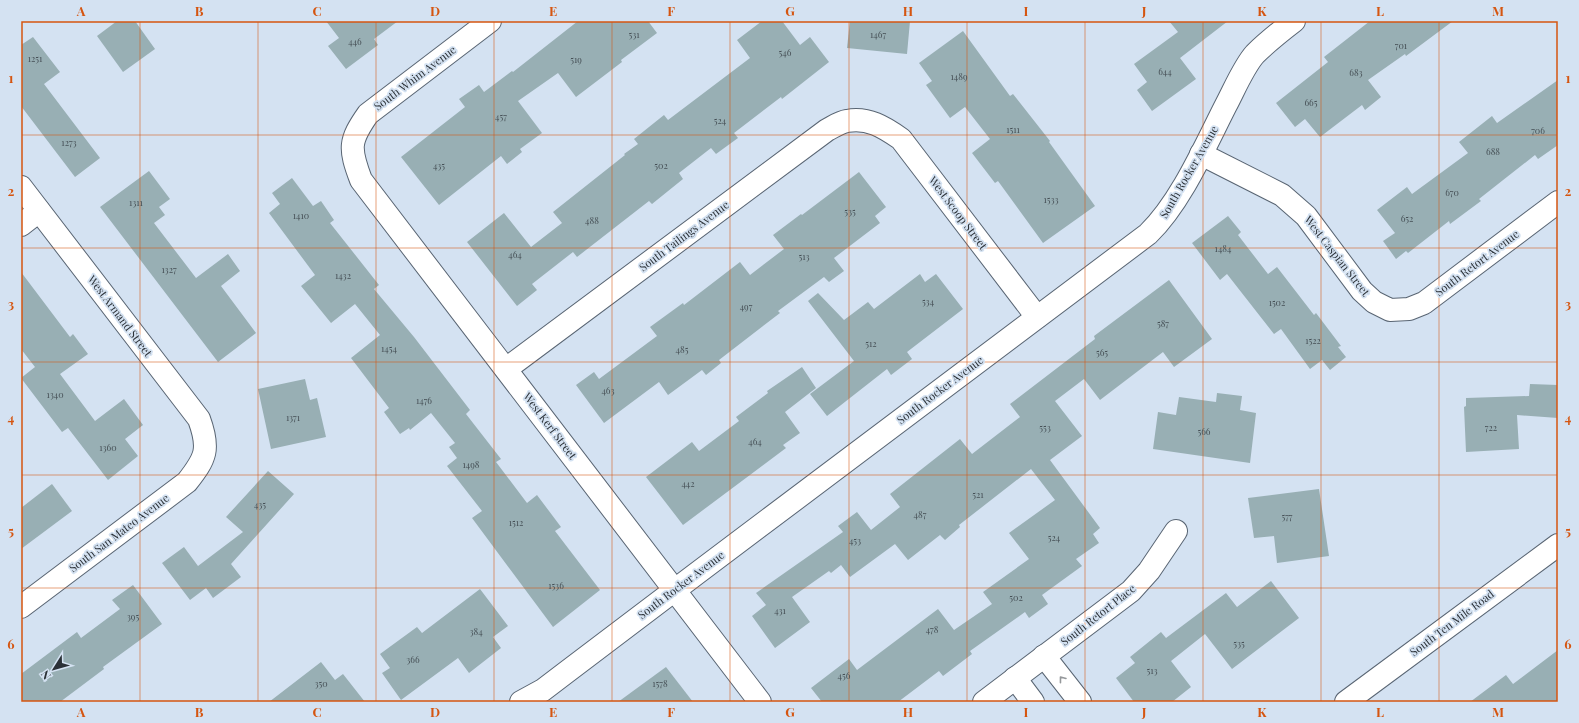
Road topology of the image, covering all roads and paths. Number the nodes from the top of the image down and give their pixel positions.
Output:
1 (490, 21) edge
2 (1294, 21) edge
3 (870, 121) joint
4 (352, 145) joint
5 (1201, 154) junction
6 (21, 187) edge
7 (1558, 202) edge
8 (39, 211) junction
9 (21, 225) edge
10 (1390, 310) joint
11 (1037, 317) junction
12 (506, 369) junction
13 (206, 450) joint
14 (1176, 531) dead end
15 (1558, 545) edge
16 (674, 590) junction
17 (21, 608) edge
18 (1044, 656) junction
19 (1015, 678) junction
20 (521, 702) edge
21 (760, 702) edge
22 (984, 702) edge
23 (1033, 702) edge
24 (1080, 702) edge
25 (1346, 702) edge

1 - 4 street, South Whim Avenue
2 - 5 street, South Rocker Avenue
3 - 11 street, West Scoop Street
3 - 12 street, South Tailings Avenue
4 - 12 street, West Kerf Street
5 - 10 street, West Caspian Street
5 - 11 street, South Rocker Avenue
6 - 8 street, West Armand Street
7 - 10 street, South Retort Avenue
8 - 9 street
8 - 13 street, West Armand Street
11 - 16 street, South Rocker Avenue
12 - 16 street, West Kerf Street
13 - 17 street, South San Mateo Avenue
14 - 18 street, South Retort Place
15 - 25 street, South Ten Mile Road
16 - 20 street, South Rocker Avenue
16 - 21 street, West Kerf Street
18 - 19 street
24 -> 18 street
19 - 22 street
19 - 23 street

